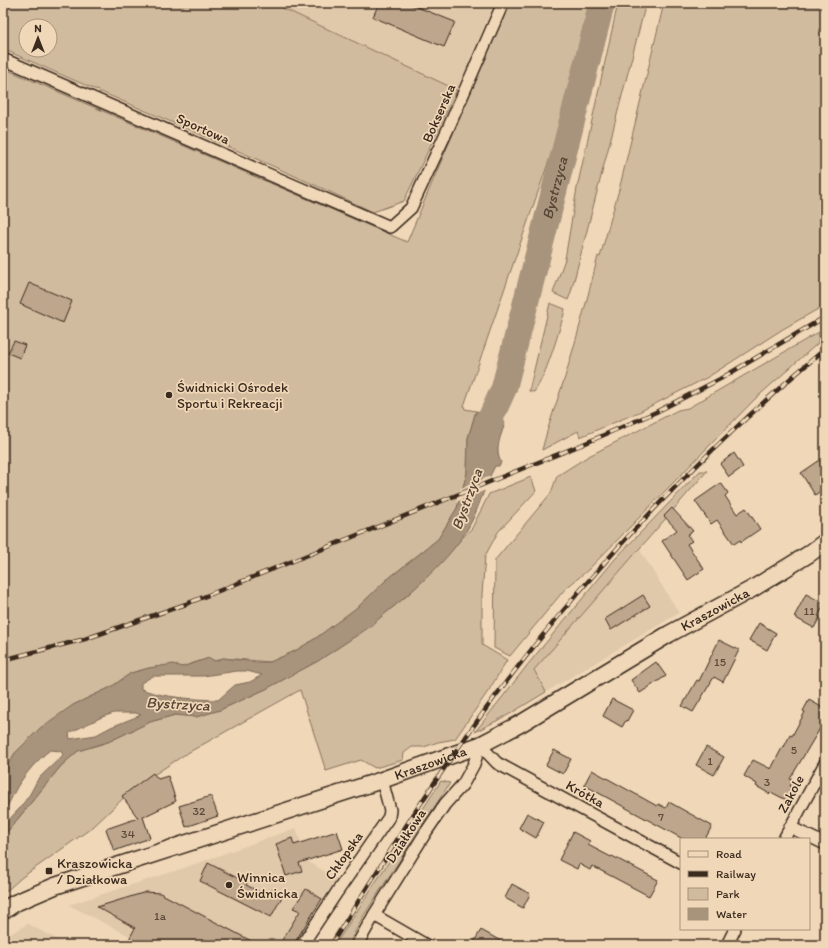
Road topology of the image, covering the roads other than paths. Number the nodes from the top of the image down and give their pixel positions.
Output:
1 (503, 3) edge
2 (3, 59) edge
3 (390, 227) joint
4 (825, 542) edge
5 (480, 745) junction
6 (825, 763) edge
7 (382, 780) junction
8 (790, 827) junction
9 (784, 838) edge
10 (825, 844) edge
11 (680, 862) edge
12 (3, 911) edge
13 (374, 915) junction
14 (734, 930) edge
15 (302, 945) edge
16 (357, 945) edge
17 (426, 945) edge
18 (727, 945) edge

1 - 3 street, Bokserska
2 - 3 street, Sportowa
4 - 5 street, Kraszowicka
5 - 7 street, Kraszowicka
5 - 11 street, Krótka
5 - 13 street, Działkowa
6 - 8 street, Zakole
7 - 12 street, Kraszowicka
7 - 15 street, Chłopska
8 - 9 street, Zakole
8 - 10 street
13 - 16 street, Działkowa
13 - 17 street
14 - 18 street

